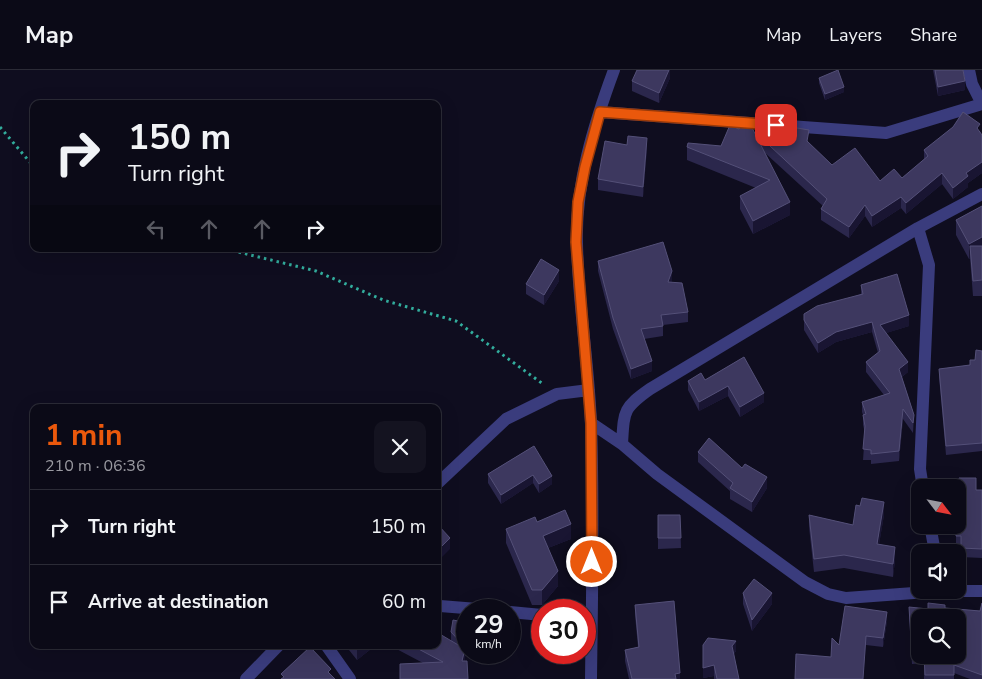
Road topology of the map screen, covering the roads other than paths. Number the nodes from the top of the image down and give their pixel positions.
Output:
1 (614, 70) edge
2 (969, 70) edge
3 (982, 104) edge
4 (600, 112) junction
5 (982, 194) edge
6 (918, 228) junction
7 (589, 390) junction
8 (591, 423) junction
9 (622, 444) junction
10 (922, 479) edge
11 (441, 480) edge
12 (966, 591) edge
13 (982, 591) edge
14 (911, 593) edge
15 (588, 599) edge
16 (441, 606) edge
17 (456, 607) edge
18 (275, 649) edge
19 (329, 649) edge
20 (590, 664) edge
21 (246, 679) edge
22 (350, 679) edge
23 (591, 679) edge

1 - 4 street
2 - 3 street
3 - 4 street
4 - 7 street
5 - 6 street
6 - 9 street
6 - 10 street
7 - 8 street
7 - 11 street
8 - 9 street
8 - 15 street
9 - 14 street
12 - 13 street
16 - 17 street
18 - 21 street
19 - 22 street
20 - 23 street

